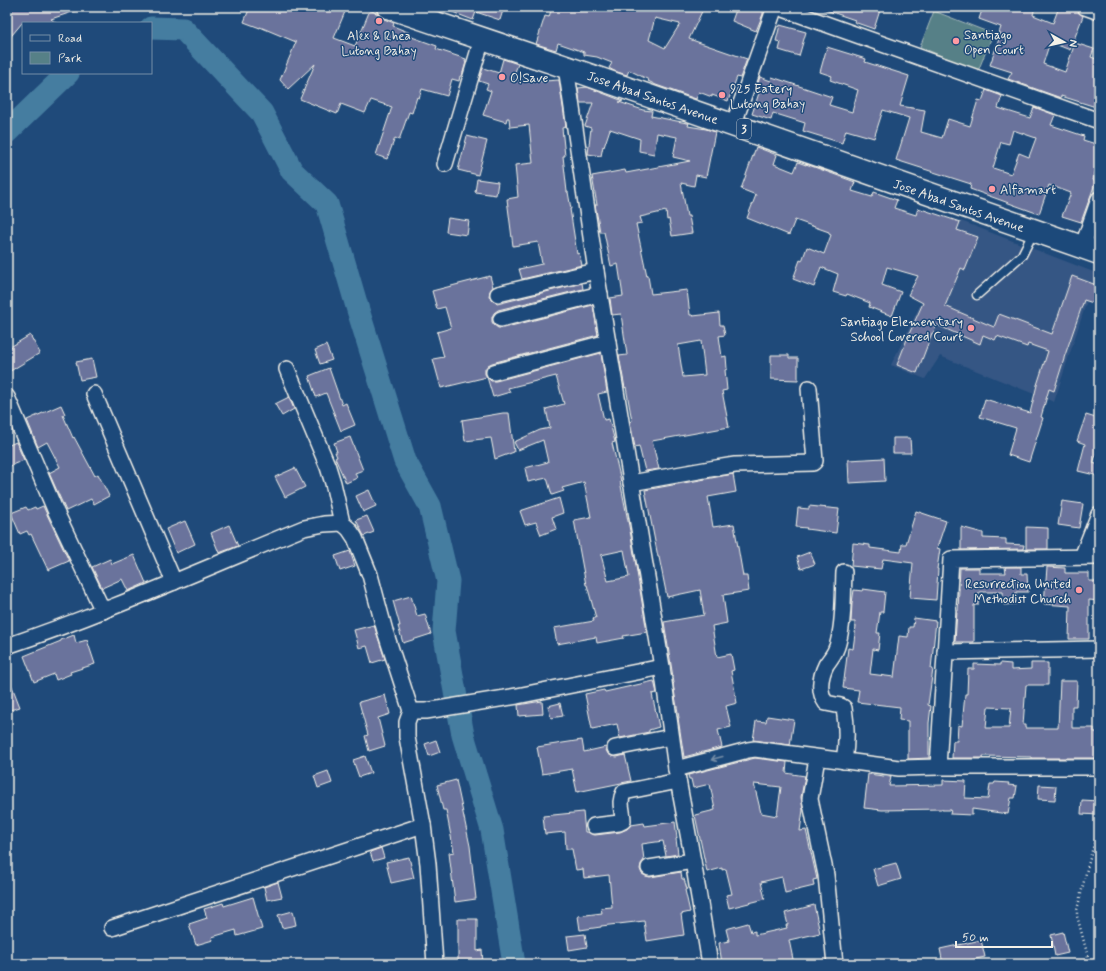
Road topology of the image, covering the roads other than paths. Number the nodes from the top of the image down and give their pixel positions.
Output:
1 (388, 7) edge
2 (775, 7) edge
3 (778, 7) edge
4 (1085, 7) edge
5 (1099, 12) edge
6 (482, 39) junction
7 (566, 67) junction
8 (1099, 121) edge
9 (733, 126) junction
10 (445, 164) dead end
11 (1099, 199) edge
12 (1034, 231) junction
13 (1091, 250) edge
14 (596, 271) junction
15 (498, 294) dead end
16 (600, 294) junction
17 (977, 295) dead end
18 (501, 319) dead end
19 (608, 342) junction
20 (286, 369) dead end
21 (494, 372) dead end
22 (809, 388) dead end
23 (94, 394) dead end
24 (7, 397) edge
25 (631, 484) junction
26 (1099, 514) edge
27 (342, 523) junction
28 (1082, 557) junction
29 (1099, 558) edge
30 (844, 572) dead end
31 (174, 582) junction
32 (103, 610) junction
33 (7, 645) edge
34 (1099, 649) edge
35 (945, 652) junction
36 (662, 667) junction
37 (411, 710) junction
38 (671, 737) junction
39 (615, 748) dead end
40 (817, 758) junction
41 (844, 761) junction
42 (938, 767) junction
43 (1099, 767) edge
44 (677, 775) junction
45 (423, 825) junction
46 (594, 826) dead end
47 (693, 861) junction
48 (649, 868) dead end
49 (112, 928) dead end
50 (436, 964) edge
51 (710, 964) edge
52 (835, 964) edge

1 - 6 highway, Jose Abad Santos Avenue / 3
2 - 9 street
3 - 8 street
4 - 5 street
6 - 7 highway, Jose Abad Santos Avenue / 3
6 - 10 street
7 - 9 highway, Jose Abad Santos Avenue / 3
7 - 14 street
9 - 12 highway, Jose Abad Santos Avenue / 3
11 - 13 street
12 - 13 highway, Jose Abad Santos Avenue / 3
12 - 17 lane
14 - 15 street
14 - 16 street
16 - 18 street
16 - 19 street
19 - 21 street
19 - 25 street
20 - 27 street
22 - 25 street
23 - 31 street
24 - 32 street
25 - 36 street
26 - 28 street
27 - 31 street
27 - 37 street
28 - 29 street
28 - 35 street
30 - 41 street
31 - 32 street
32 - 33 street
34 - 35 street
35 - 42 street
36 - 37 street
36 - 38 street
37 - 45 street
38 - 39 street
38 - 44 street
40 - 41 street
40 -> 44 street
40 - 52 street
41 - 42 street
42 - 43 street
44 - 46 street
44 - 47 street
45 - 49 street
45 - 50 street
47 - 48 street
47 - 51 street

